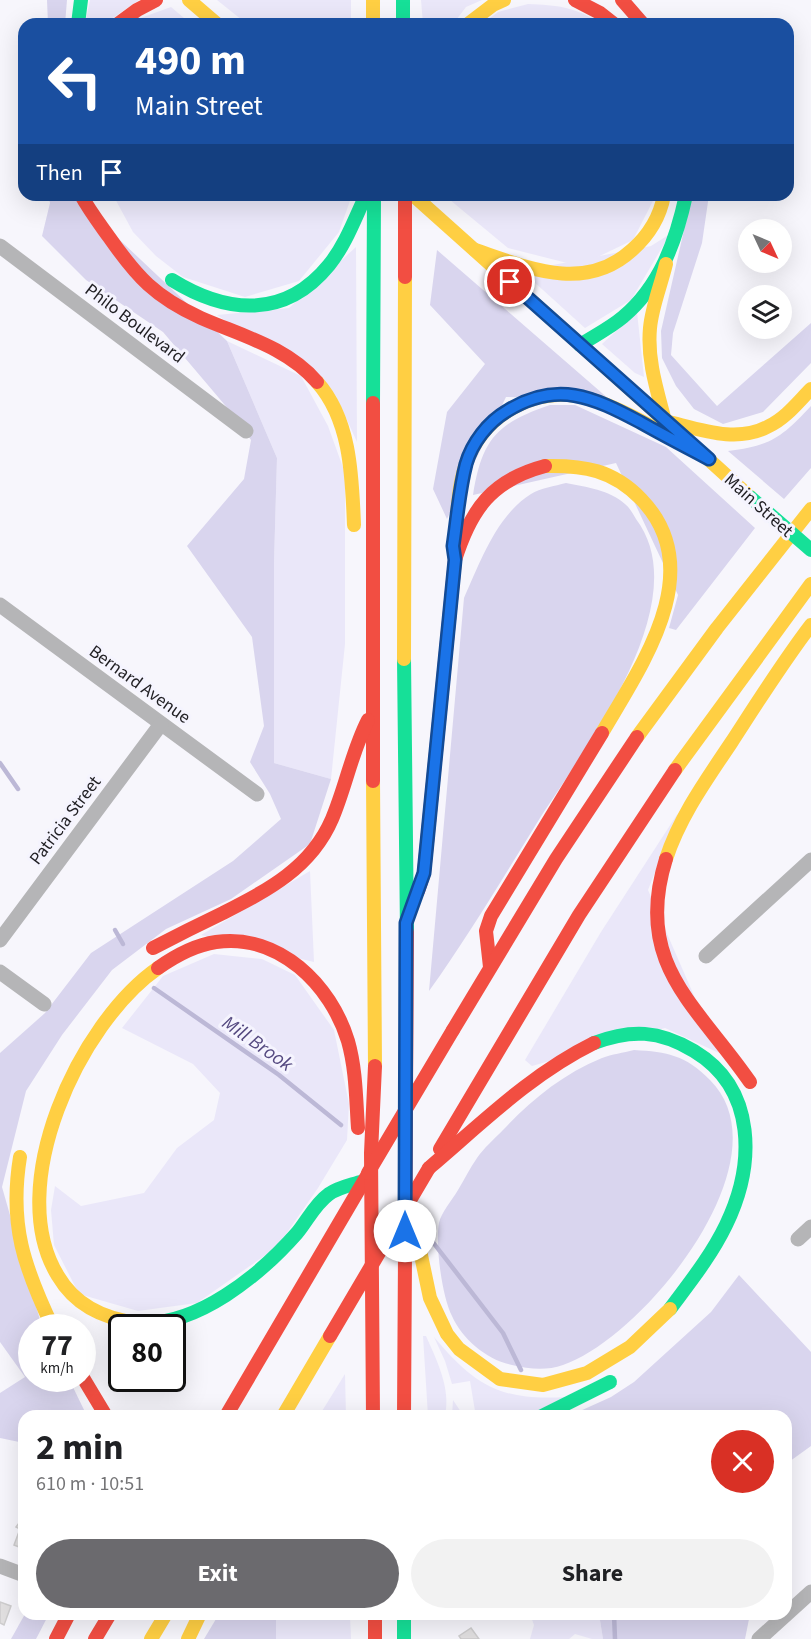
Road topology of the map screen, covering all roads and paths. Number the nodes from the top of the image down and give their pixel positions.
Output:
1 (81, 0) edge
2 (156, 0) edge
3 (189, 0) edge
4 (373, 0) edge
5 (403, 0) edge
6 (504, 0) edge
7 (575, 0) edge
8 (622, 0) edge
9 (79, 18) edge
10 (126, 18) edge
11 (210, 18) edge
12 (373, 18) edge
13 (403, 18) edge
14 (476, 18) edge
15 (606, 18) edge
16 (638, 18) edge
17 (85, 201) edge
18 (363, 201) edge
19 (374, 201) edge
20 (405, 201) edge
21 (419, 201) edge
22 (662, 201) edge
23 (685, 201) edge
24 (0, 246) edge
25 (475, 250) junction
26 (666, 264) junction
27 (160, 271) dead end
28 (580, 345) junction
29 (811, 388) edge
30 (665, 421) junction
31 (246, 431) dead end
32 (709, 459) junction
33 (811, 508) edge
34 (355, 543) dead end
35 (811, 550) edge
36 (455, 560) junction
37 (811, 584) edge
38 (362, 595) dead end
39 (0, 605) edge
40 (373, 612) junction
41 (811, 625) edge
42 (374, 710) junction
43 (161, 724) junction
44 (257, 794) dead end
45 (811, 860) edge
46 (406, 923) junction
47 (0, 940) edge
48 (143, 955) dead end
49 (706, 956) dead end
50 (490, 967) junction
51 (0, 972) edge
52 (44, 1004) dead end
53 (757, 1098) dead end
54 (24, 1141) dead end
55 (371, 1153) junction
56 (429, 1168) junction
57 (366, 1177) junction
58 (404, 1209) junction
59 (811, 1227) edge
60 (798, 1239) dead end
61 (46, 1314) edge
62 (622, 1375) dead end
63 (92, 1392) edge
64 (102, 1410) edge
65 (230, 1410) edge
66 (287, 1410) edge
67 (373, 1410) edge
68 (404, 1410) edge
69 (554, 1410) edge
70 (0, 1566) edge
71 (18, 1573) edge
72 (811, 1592) edge
73 (792, 1609) edge
74 (66, 1620) edge
75 (106, 1620) edge
76 (162, 1620) edge
77 (197, 1620) edge
78 (375, 1620) edge
79 (408, 1620) edge
80 (780, 1620) edge
81 (404, 1635) edge
82 (56, 1639) edge
83 (95, 1639) edge
84 (151, 1639) edge
85 (188, 1639) edge
86 (375, 1639) edge
87 (759, 1639) edge

1 - 9 main road
2 - 10 main road
3 - 11 main road
4 - 12 main road
5 - 13 main road
6 - 14 main road
7 - 15 main road
8 - 16 main road
17 - 34 main road
18 - 27 main road
19 - 40 main road
20 - 46 main road
21 - 25 main road, Main Street
22 - 25 main road
23 - 26 main road
24 - 31 street, Philo Boulevard
25 - 28 main road, Main Street
26 - 28 main road
26 - 30 main road
28 - 30 main road, Main Street
29 - 30 main road
30 - 32 main road, Main Street
32 - 35 main road, Main Street, bridge
32 - 36 main road
33 - 50 main road
36 - 46 main road
36 - 50 main road
37 - 56 main road
38 - 40 main road
39 - 43 street, Bernard Avenue
40 - 42 main road
41 - 53 main road
42 - 48 main road
42 - 55 main road
43 - 44 street, Bernard Avenue
43 - 47 street, Patricia Street
45 - 49 street
46 - 58 main road
50 - 57 main road, bridge
51 - 52 street
54 - 61 main road
55 - 57 main road
55 - 67 main road
56 - 58 main road
56 - 66 main road, bridge
57 - 65 main road
58 - 68 main road
59 - 60 street
62 - 69 main road
63 - 64 main road
70 - 71 street
72 - 73 street
74 - 82 main road
75 - 83 main road
76 - 84 main road
77 - 85 main road
78 - 86 main road
79 - 81 main road
80 - 87 street

